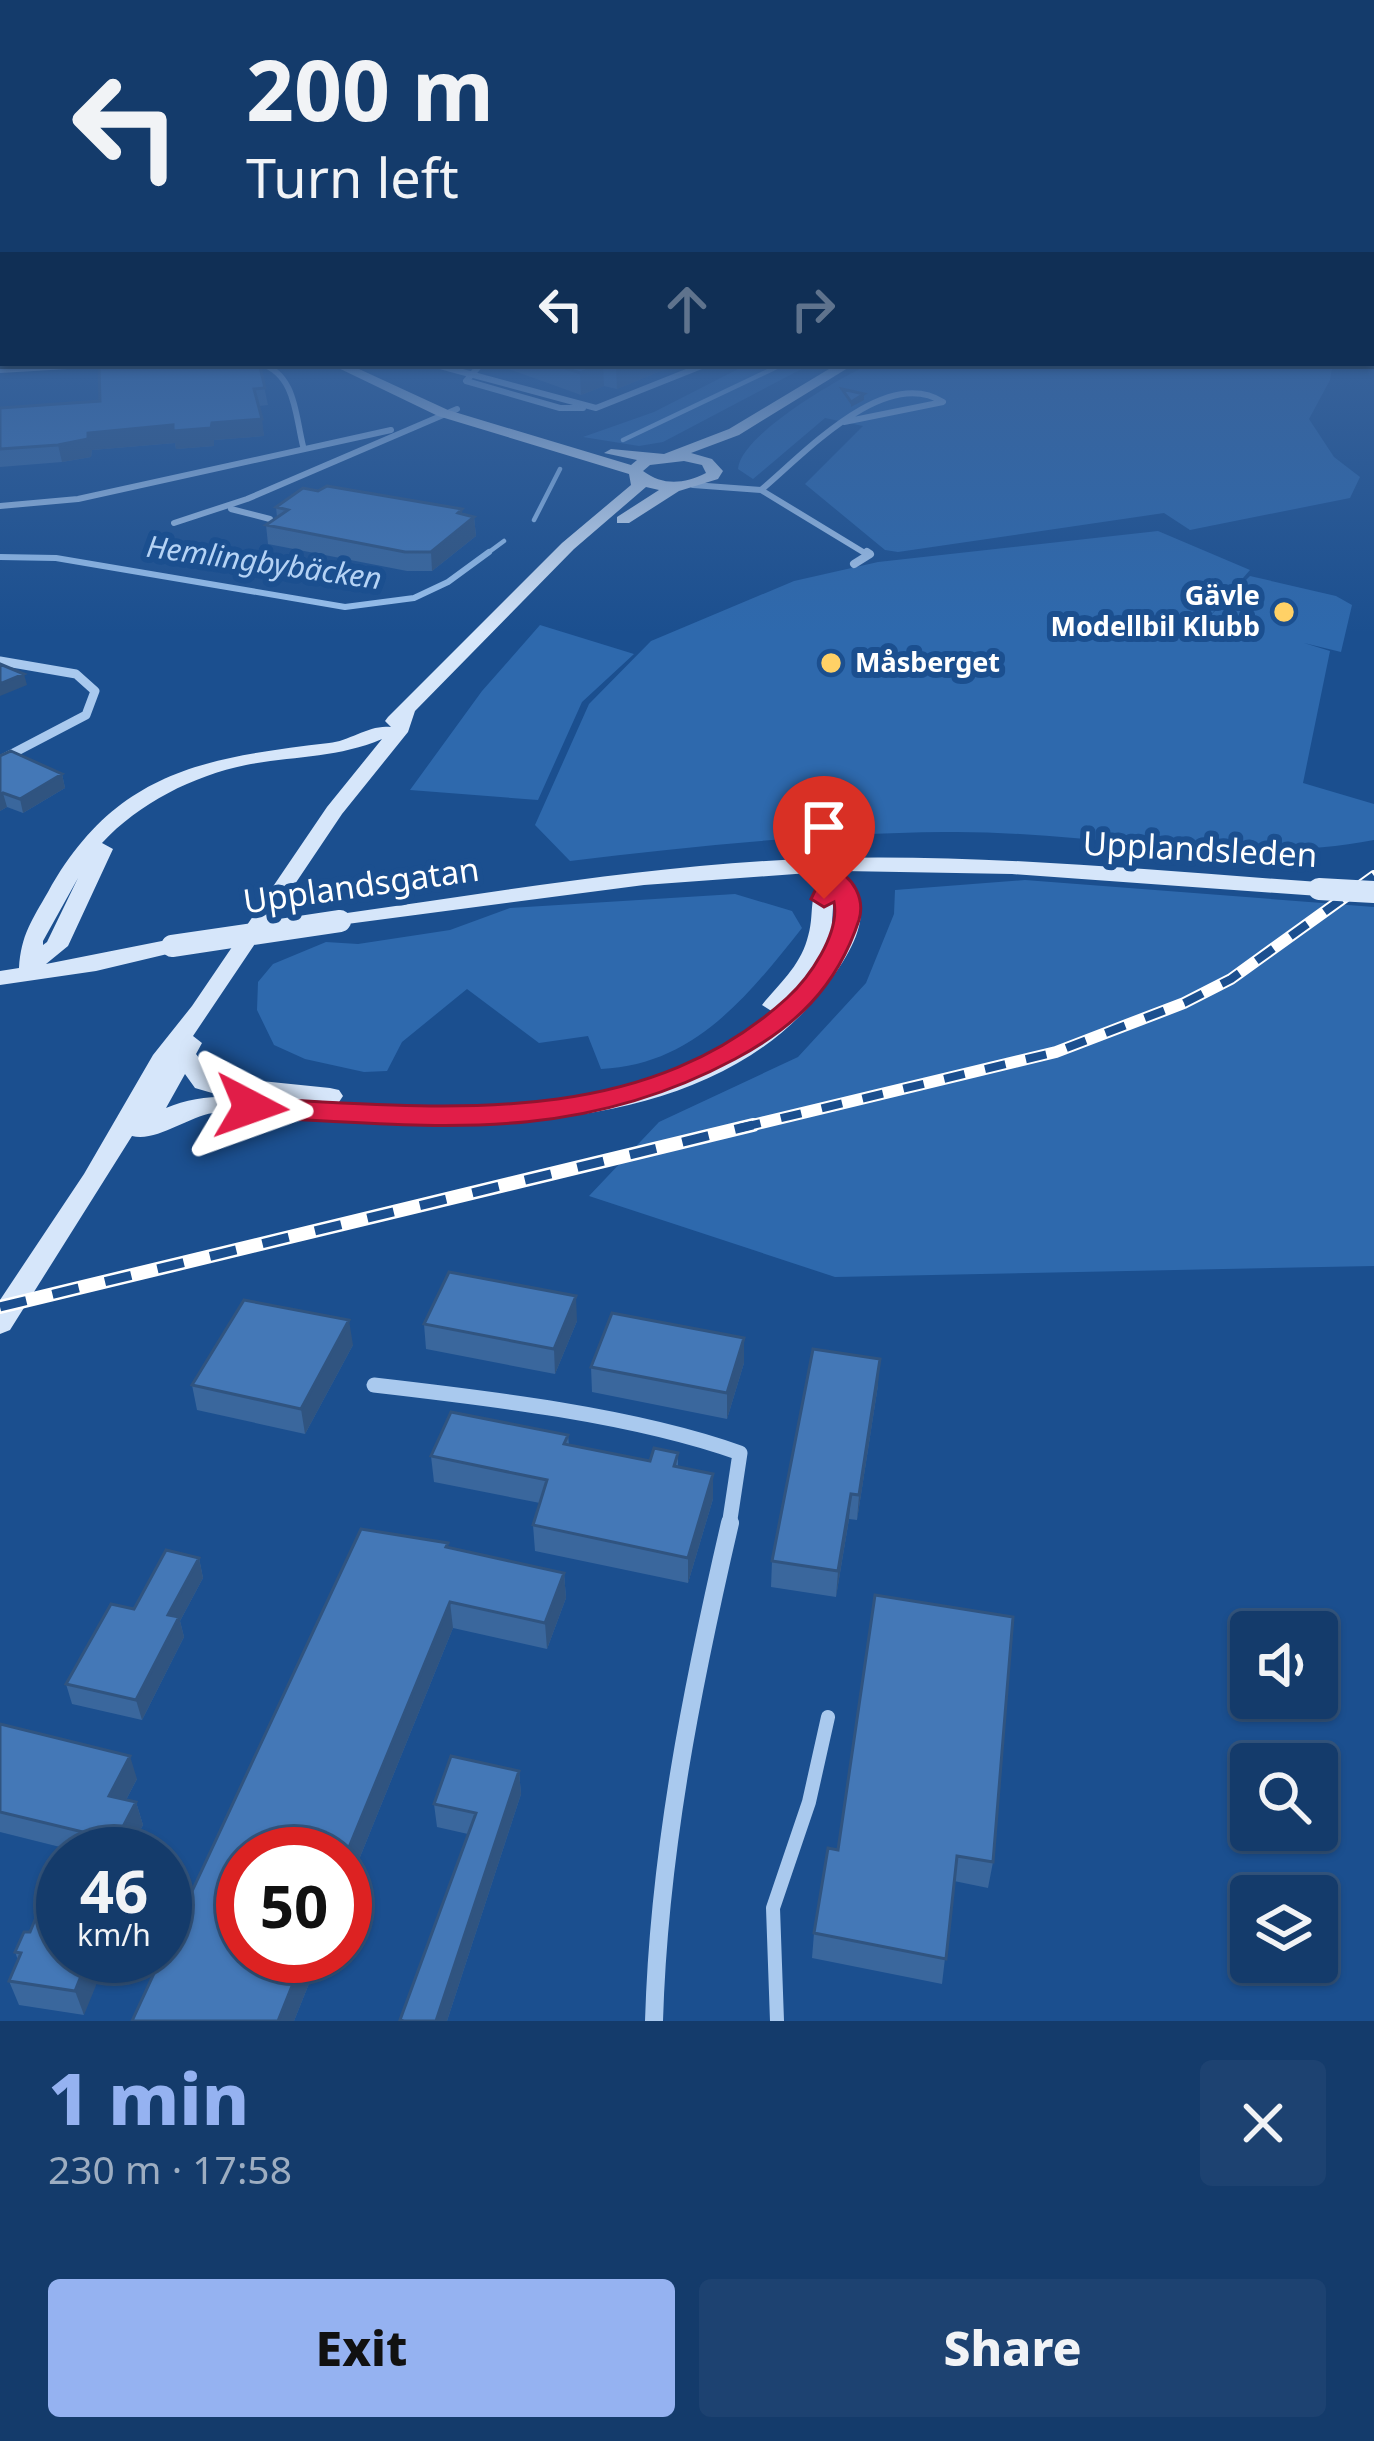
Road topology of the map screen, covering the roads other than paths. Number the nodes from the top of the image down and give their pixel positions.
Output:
1 (312, 444) edge
2 (346, 444) edge
3 (363, 444) edge
4 (548, 444) edge
5 (576, 444) edge
6 (699, 444) edge
7 (727, 444) edge
8 (817, 444) edge
9 (303, 446) joint
10 (283, 451) junction
11 (663, 457) junction
12 (714, 468) junction
13 (636, 474) junction
14 (729, 485) junction
15 (684, 486) junction
16 (761, 490) junction
17 (0, 506) edge
18 (231, 509) junction
19 (270, 519) edge
20 (174, 523) dead end
21 (854, 563) dead end
22 (510, 604) junction
23 (0, 661) edge
24 (407, 712) junction
25 (384, 730) junction
26 (0, 760) edge
27 (348, 778) junction
28 (334, 812) junction
29 (832, 871) junction
30 (1374, 892) edge
31 (0, 967) edge
32 (33, 968) junction
33 (0, 978) edge
34 (201, 1011) junction
35 (185, 1057) junction
36 (141, 1130) junction
37 (95, 1177) junction
38 (0, 1323) edge
39 (374, 1385) dead end
40 (828, 1717) dead end
41 (654, 2021) edge
42 (777, 2021) edge

1 - 9 lane
2 - 10 lane
3 - 18 lane
4 - 13 main road
5 - 11 main road
6 - 11 main road
7 - 12 main road
8 - 16 lane
9 - 10 lane
10 - 17 lane
11 - 12 main road
11 - 13 main road
12 - 14 lane
12 - 15 main road
13 - 15 main road
13 - 22 main road
14 - 15 lane
14 - 16 lane
15 - 22 main road
16 - 21 lane
18 - 19 lane
18 - 20 lane
22 - 24 main road
23 - 26 street
24 - 25 main road
24 - 28 main road
25 - 27 main road
25 - 32 main road
27 - 28 main road
27 - 32 main road
28 - 34 main road
29 - 30 main road, Upplandsleden, bridge
29 - 32 main road, Upplandsgatan, bridge
29 - 35 main road
29 - 36 main road
31 - 32 main road, Upplandsgatan
32 - 33 main road, Upplandsgatan
34 - 35 main road
34 - 37 main road
35 - 36 main road
36 - 37 main road
37 - 38 main road
39 - 41 street
40 - 42 lane

